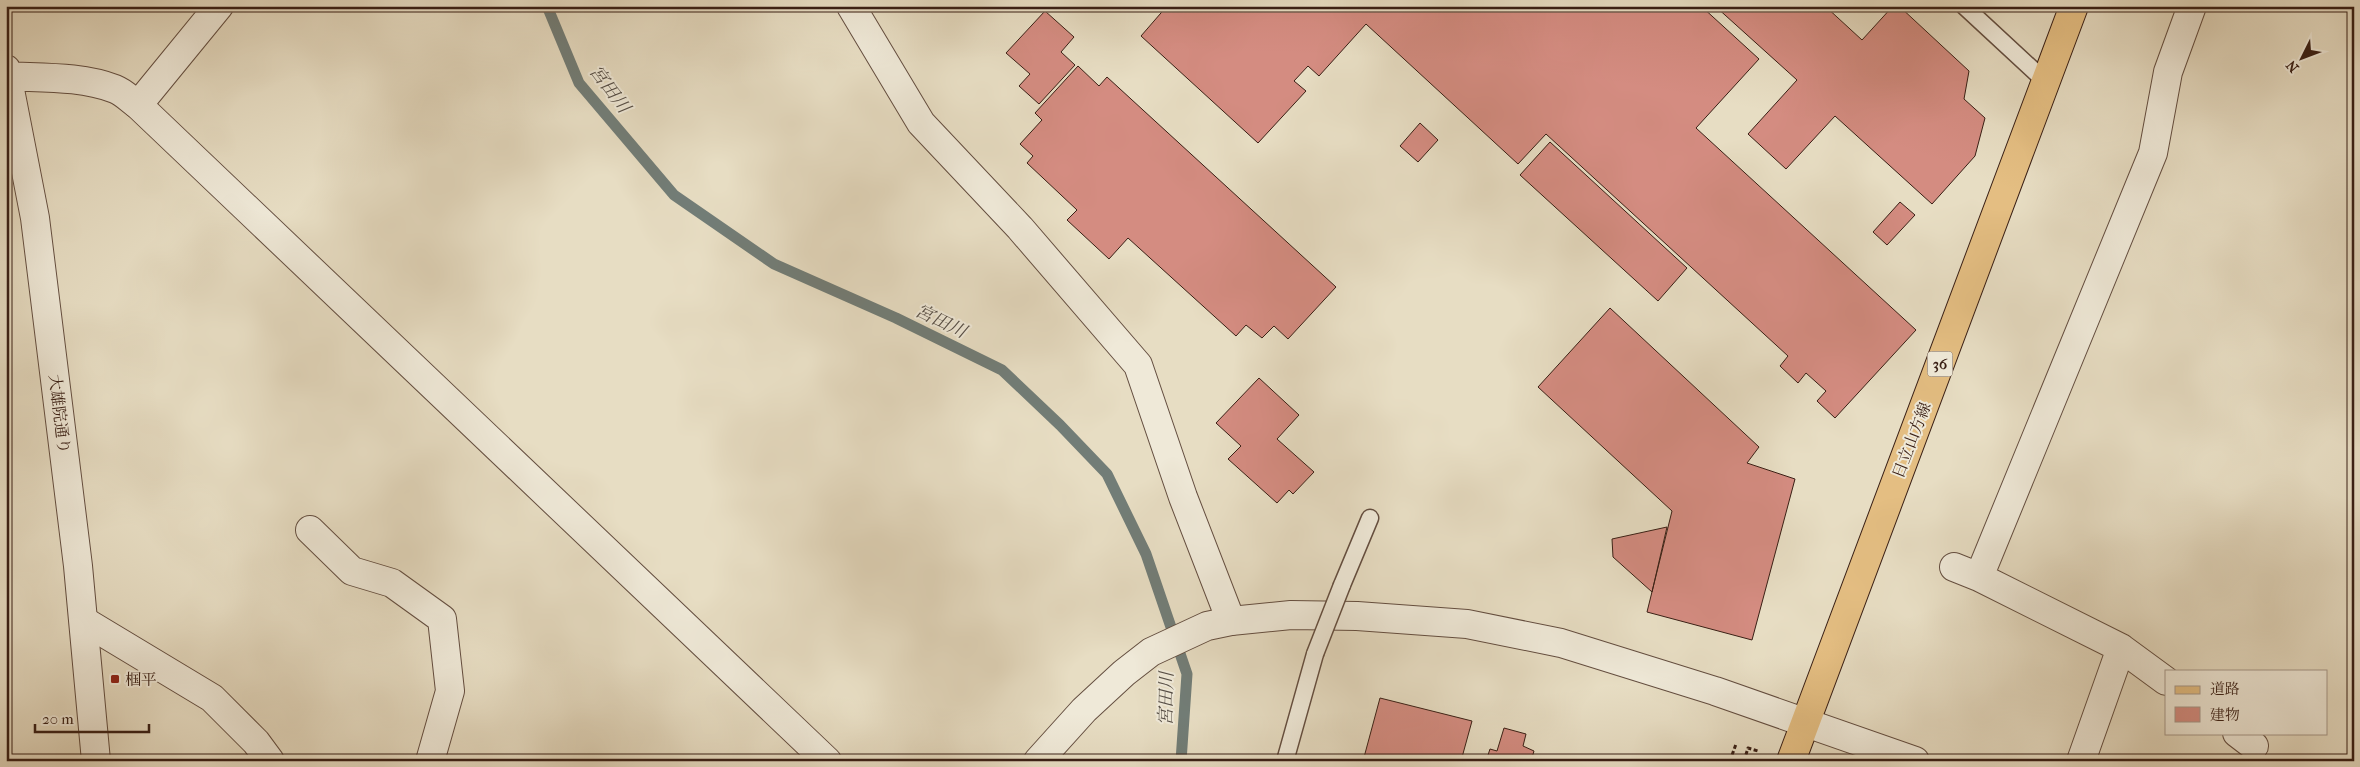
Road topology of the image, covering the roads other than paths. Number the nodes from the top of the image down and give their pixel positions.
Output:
1 (219, 6) edge
2 (851, 6) edge
3 (1964, 6) edge
4 (2074, 6) edge
5 (2192, 6) edge
6 (7, 74) edge
7 (2046, 82) junction
8 (138, 105) junction
9 (1370, 518) dead end
10 (310, 530) dead end
11 (1954, 567) dead end
12 (1979, 576) junction
13 (84, 621) junction
14 (1219, 623) junction
15 (2121, 648) junction
16 (2165, 680) edge
17 (1805, 721) junction
18 (96, 761) edge
19 (270, 761) edge
20 (430, 761) edge
21 (827, 761) edge
22 (1038, 761) edge
23 (1285, 761) edge
24 (1791, 761) edge
25 (1915, 761) edge
26 (2081, 761) edge

1 - 8 street
2 - 14 street
3 - 7 lane
4 - 7 main road, 日立山方線 / 36
5 - 12 street
6 - 8 street
6 - 13 street, 大雄院通り
7 - 17 main road, 日立山方線 / 36
8 - 21 street
9 - 23 lane, bridge
10 - 20 street
11 - 12 street
12 - 15 street
13 - 18 street, 大雄院通り
13 - 19 street
14 - 17 street
14 - 22 street
15 - 16 street
15 - 26 street
17 - 24 main road, 日立山方線 / 36
17 - 25 street

